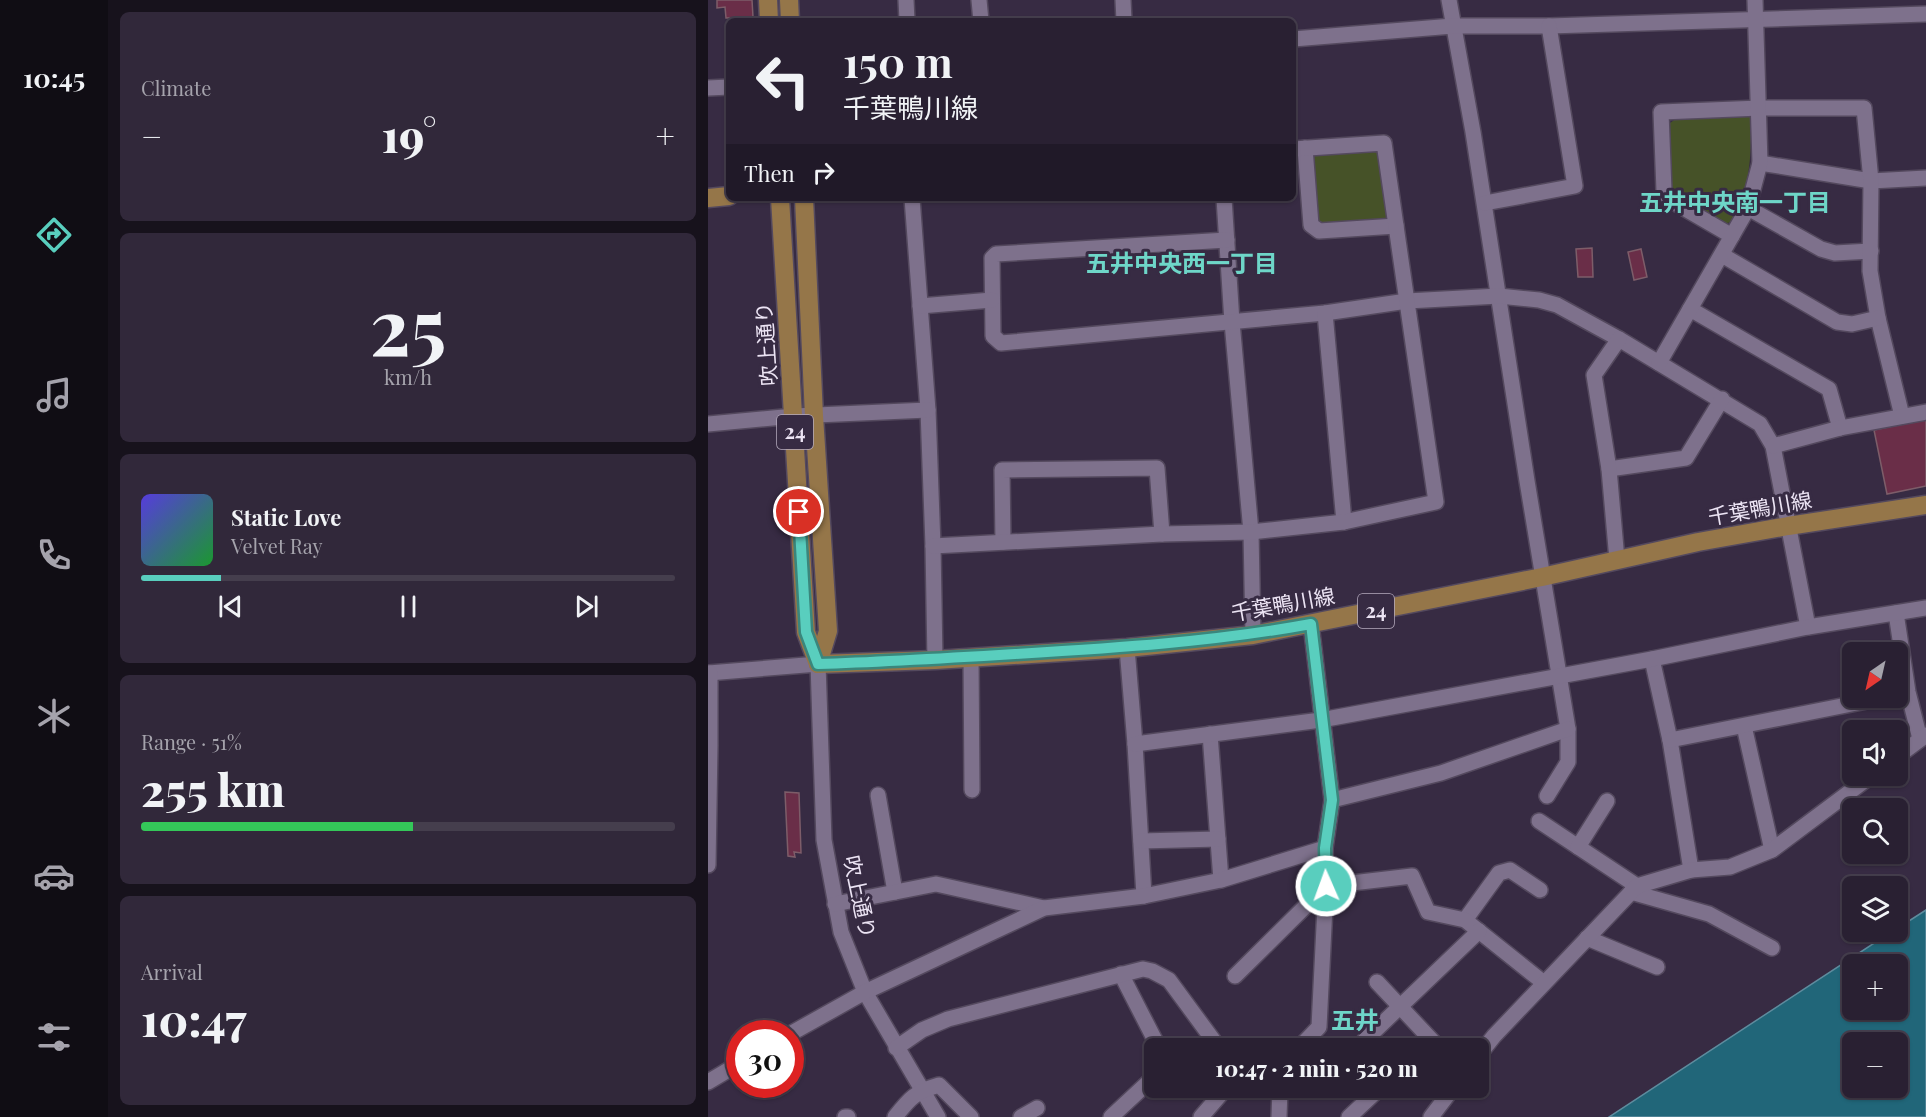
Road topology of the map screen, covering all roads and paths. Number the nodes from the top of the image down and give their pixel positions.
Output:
1 (768, 0) edge
2 (789, 0) edge
3 (906, 0) edge
4 (980, 0) edge
5 (1123, 0) edge
6 (1449, 0) edge
7 (1755, 0) edge
8 (1926, 14) edge
9 (769, 18) edge
10 (790, 18) edge
11 (907, 18) edge
12 (981, 18) edge
13 (1124, 18) edge
14 (1755, 19) junction
15 (1453, 26) junction
16 (1550, 26) junction
17 (1296, 39) edge
18 (726, 87) edge
19 (708, 88) edge
20 (1760, 108) junction
21 (1299, 149) edge
22 (1760, 163) junction
23 (1926, 178) edge
24 (1870, 181) junction
25 (726, 196) edge
26 (708, 198) edge
27 (780, 201) edge
28 (804, 201) edge
29 (912, 201) edge
30 (1224, 201) edge
31 (1485, 203) junction
32 (1748, 208) junction
33 (1396, 226) junction
34 (1732, 236) junction
35 (1227, 240) junction
36 (1871, 251) junction
37 (1722, 255) junction
38 (1499, 296) junction
39 (992, 300) junction
40 (1407, 301) junction
41 (920, 306) junction
42 (1690, 309) junction
43 (1325, 313) junction
44 (1878, 318) junction
45 (1232, 322) junction
46 (1619, 339) junction
47 (1659, 363) junction
48 (1722, 399) junction
49 (928, 410) junction
50 (1926, 412) edge
51 (794, 416) junction
52 (814, 416) junction
53 (1902, 416) junction
54 (708, 423) edge
55 (1840, 428) junction
56 (1773, 446) junction
57 (1609, 470) junction
58 (1926, 505) edge
59 (1344, 522) junction
60 (1788, 526) junction
61 (1251, 532) junction
62 (1162, 534) junction
63 (1003, 542) junction
64 (933, 546) junction
65 (1617, 560) junction
66 (1542, 577) junction
67 (1926, 608) edge
68 (1896, 613) junction
69 (1311, 624) junction
70 (1808, 627) junction
71 (1253, 635) junction
72 (1899, 642) edge
73 (1127, 648) junction
74 (970, 657) junction
75 (1652, 659) junction
76 (935, 660) junction
77 (818, 664) junction
78 (709, 673) edge
79 (1560, 676) junction
80 (1908, 704) edge
81 (1842, 706) edge
82 (1321, 720) junction
83 (1744, 726) junction
84 (1568, 729) junction
85 (1210, 734) junction
86 (1923, 737) edge
87 (1670, 740) junction
88 (1135, 744) junction
89 (1908, 748) edge
90 (1858, 786) edge
91 (972, 790) dead end
92 (878, 795) dead end
93 (1547, 796) dead end
94 (1332, 800) junction
95 (709, 801) edge
96 (1607, 801) dead end
97 (1539, 821) dead end
98 (708, 837) edge
99 (1218, 839) junction
100 (1141, 841) junction
101 (1578, 847) junction
102 (1325, 848) junction
103 (1772, 850) junction
104 (708, 862) edge
105 (1691, 870) junction
106 (1221, 880) junction
107 (1326, 886) junction
108 (1634, 889) junction
109 (1540, 890) dead end
110 (895, 892) junction
111 (1144, 896) junction
112 (835, 904) junction
113 (1044, 908) junction
114 (1465, 920) junction
115 (1479, 931) junction
116 (1587, 938) junction
117 (1772, 948) dead end
118 (1658, 967) dead end
119 (1121, 974) junction
120 (1235, 976) dead end
121 (1377, 982) dead end
122 (1544, 983) junction
123 (865, 992) junction
124 (1400, 1005) junction
125 (804, 1026) edge
126 (1154, 1038) edge
127 (1212, 1038) edge
128 (1308, 1038) edge
129 (1367, 1038) edge
130 (1430, 1038) edge
131 (1489, 1042) edge
132 (896, 1048) junction
133 (726, 1071) edge
134 (708, 1082) edge
135 (1144, 1086) edge
136 (921, 1090) junction
137 (1218, 1098) edge
138 (1280, 1098) edge
139 (1369, 1098) edge
140 (1445, 1098) edge
141 (1037, 1108) dead end
142 (895, 1117) edge
143 (938, 1117) edge
144 (970, 1117) edge
145 (1021, 1117) edge
146 (1111, 1117) edge
147 (1202, 1117) edge
148 (1279, 1117) edge
149 (1349, 1117) edge
150 (1431, 1117) edge

1 - 9 main road
2 - 10 main road
3 - 11 street
4 - 12 street
5 - 13 street
6 - 15 street
7 - 14 street
8 - 14 street
14 - 16 street
14 - 20 street
15 - 16 street
15 - 17 street
15 - 31 street
16 - 31 street
18 - 19 street
20 - 22 street
20 - 24 street
20 - 34 street
21 - 33 street
21 - 33 street
22 - 24 street
22 - 32 street
23 - 24 street
24 - 36 street
25 - 26 main road
27 - 51 main road, 吹上通り / 24
28 - 52 main road, 吹上通り / 24
29 - 41 street
30 - 35 street
31 - 38 street
32 - 34 street
32 - 36 street
33 - 40 street
34 - 37 street
35 - 39 street
35 - 45 street
36 - 44 street
37 - 42 street
37 - 44 street
38 - 40 street
38 - 46 street
38 - 66 street
39 - 41 street
39 - 45 street
40 - 43 street
40 - 59 street
41 - 49 street
42 - 47 street
42 - 55 street
43 - 45 street
43 - 59 street
44 - 53 street
45 - 61 street
46 - 47 street
46 - 57 street
47 - 48 street
48 - 56 street
48 - 57 street
49 - 52 street
49 - 64 street
50 - 53 street
51 - 52 street
51 - 54 street
51 - 77 main road, 吹上通り / 24
52 - 77 main road, 吹上通り / 24
53 - 55 street
55 - 56 street
56 - 60 street
57 - 65 street
58 - 60 main road, 千葉鴨川線 / 24
59 - 61 street
60 - 65 main road, 千葉鴨川線 / 24
60 - 70 street
61 - 62 street
61 - 71 street
62 - 63 street
62 - 63 street
63 - 64 street
64 - 76 street
65 - 66 main road, 千葉鴨川線 / 24
66 - 69 main road, 千葉鴨川線 / 24
66 - 79 street
67 - 68 street
68 - 70 street
68 - 72 street
69 - 71 main road, 千葉鴨川線 / 24
69 - 82 street
70 - 75 street
71 - 73 main road, 千葉鴨川線 / 24
73 - 74 main road, 千葉鴨川線 / 24
73 - 88 street
74 - 76 main road, 千葉鴨川線 / 24
74 - 91 street
75 - 79 street
75 - 87 street
76 - 77 main road, 千葉鴨川線 / 24
77 - 78 street
77 - 112 street, 吹上通り
78 - 95 street
79 - 82 street
79 - 84 street
80 - 86 street
81 - 83 street
82 - 85 street
82 - 94 street
83 - 87 street
83 - 103 street
84 - 93 street
84 - 94 street
85 - 88 street
85 - 99 street
86 - 89 street
87 - 105 street
88 - 100 street
90 - 103 street
92 - 110 street
94 - 102 street
95 - 98 street
96 - 101 street
97 - 101 street
98 - 104 street
99 - 100 street
99 - 106 street
100 - 111 street
101 - 108 street
102 - 106 street
102 - 107 street
103 - 105 street
105 - 108 street
106 - 111 street
107 - 114 street
107 - 120 street
107 - 128 street
108 - 116 street
108 - 117 street
109 - 114 street
110 - 112 street
110 - 113 street
111 - 113 street
112 - 123 street, 吹上通り
113 - 123 street
114 - 115 street
115 - 122 street
115 - 124 street
116 - 118 street
116 - 122 street
119 - 126 street
119 - 127 street
119 - 132 street
121 - 124 street
122 - 131 street
123 - 125 street
123 - 132 street, 吹上通り
124 - 129 street
124 - 130 street
132 - 136 street, 吹上通り
133 - 134 street
135 - 146 street
136 - 142 street
136 - 143 street, 吹上通り
136 - 144 street
137 - 147 street
138 - 148 street
139 - 149 street
140 - 150 street
141 - 145 street

